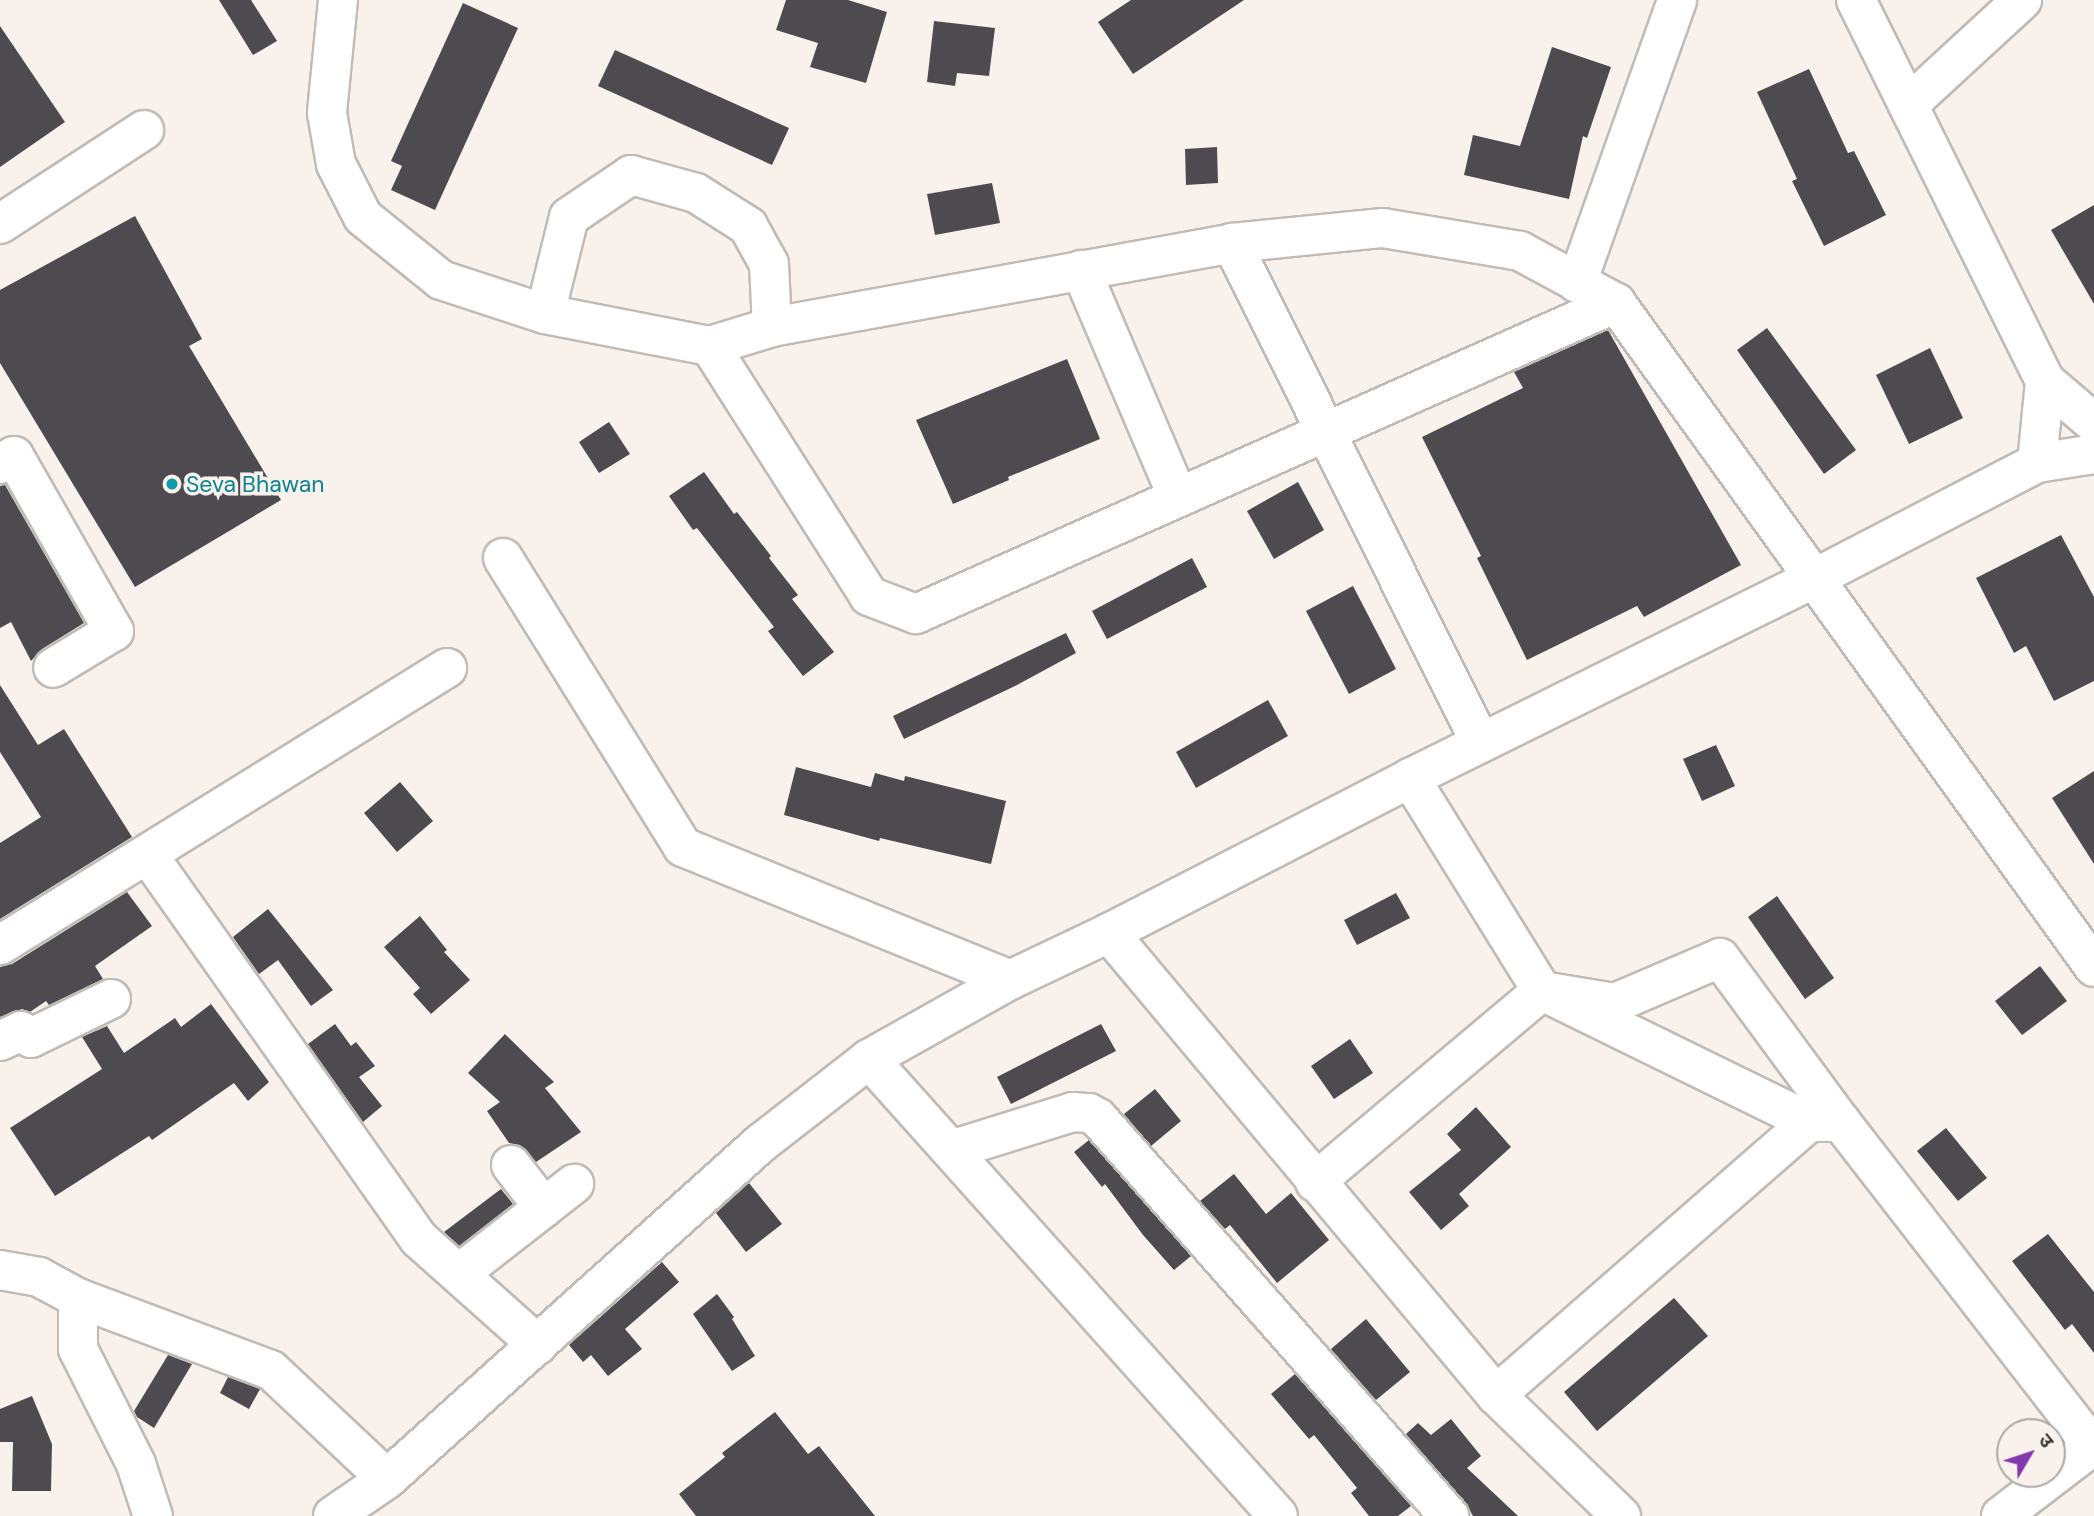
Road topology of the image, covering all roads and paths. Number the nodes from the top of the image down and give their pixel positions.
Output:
1 (338, 0) edge
2 (1677, 0) edge
3 (1856, 0) edge
4 (2022, 0) edge
5 (1908, 105) junction
6 (144, 130) dead end
7 (0, 224) edge
8 (1232, 243) junction
9 (1081, 270) junction
10 (1577, 283) junction
11 (1616, 303) junction
12 (545, 314) junction
13 (772, 327) junction
14 (710, 346) junction
15 (2045, 381) junction
16 (2094, 423) edge
17 (1326, 430) junction
18 (2094, 454) edge
19 (2037, 463) junction
20 (0, 464) edge
21 (1178, 497) junction
22 (503, 558) dead end
23 (1813, 579) junction
24 (53, 668) dead end
25 (447, 668) dead end
26 (1480, 742) junction
27 (1410, 778) junction
28 (148, 855) junction
29 (1110, 933) junction
30 (0, 945) edge
31 (2094, 967) edge
32 (1010, 980) junction
33 (1542, 991) junction
34 (111, 999) dead end
35 (0, 1041) edge
36 (869, 1059) junction
37 (1825, 1122) junction
38 (951, 1150) junction
39 (511, 1166) dead end
40 (1315, 1182) junction
41 (574, 1184) dead end
42 (544, 1208) junction
43 (0, 1270) edge
44 (460, 1273) junction
45 (78, 1298) junction
46 (538, 1345) junction
47 (1496, 1395) junction
48 (2093, 1447) edge
49 (387, 1479) junction
50 (153, 1516) edge
51 (333, 1516) edge
52 (1278, 1516) edge
53 (1449, 1516) edge
54 (1621, 1516) edge
55 (2001, 1516) edge

1 - 12 street
2 - 10 street
3 - 5 street
4 - 5 street
5 - 15 street
6 - 7 street
8 - 9 street
8 - 10 street
8 - 17 street
9 - 13 street
9 - 21 street
10 - 11 street
11 - 17 street
11 - 23 street
12 - 13 street
12 - 14 street
13 - 14 street
14 - 21 street
15 - 16 street
15 - 19 street
17 - 21 street
17 - 26 street
18 - 19 street
19 - 23 street
20 - 24 street
22 - 32 street
23 - 26 street
23 - 31 street
25 - 28 street
26 - 27 street
27 - 29 street
27 - 33 street
28 - 30 street
28 - 44 street
29 - 32 street
29 - 40 street
32 - 36 street
33 - 37 street
33 - 37 street
33 - 40 street
34 - 35 street
36 - 38 street
36 - 46 street
37 - 47 street
37 - 48 street
38 - 52 street
38 - 53 street
39 - 42 street
40 - 47 street
41 - 42 street
42 - 44 street
43 - 45 street
44 - 46 street
45 - 49 street
45 - 50 street
46 - 49 street
47 - 54 street
48 - 55 street
49 - 51 street

